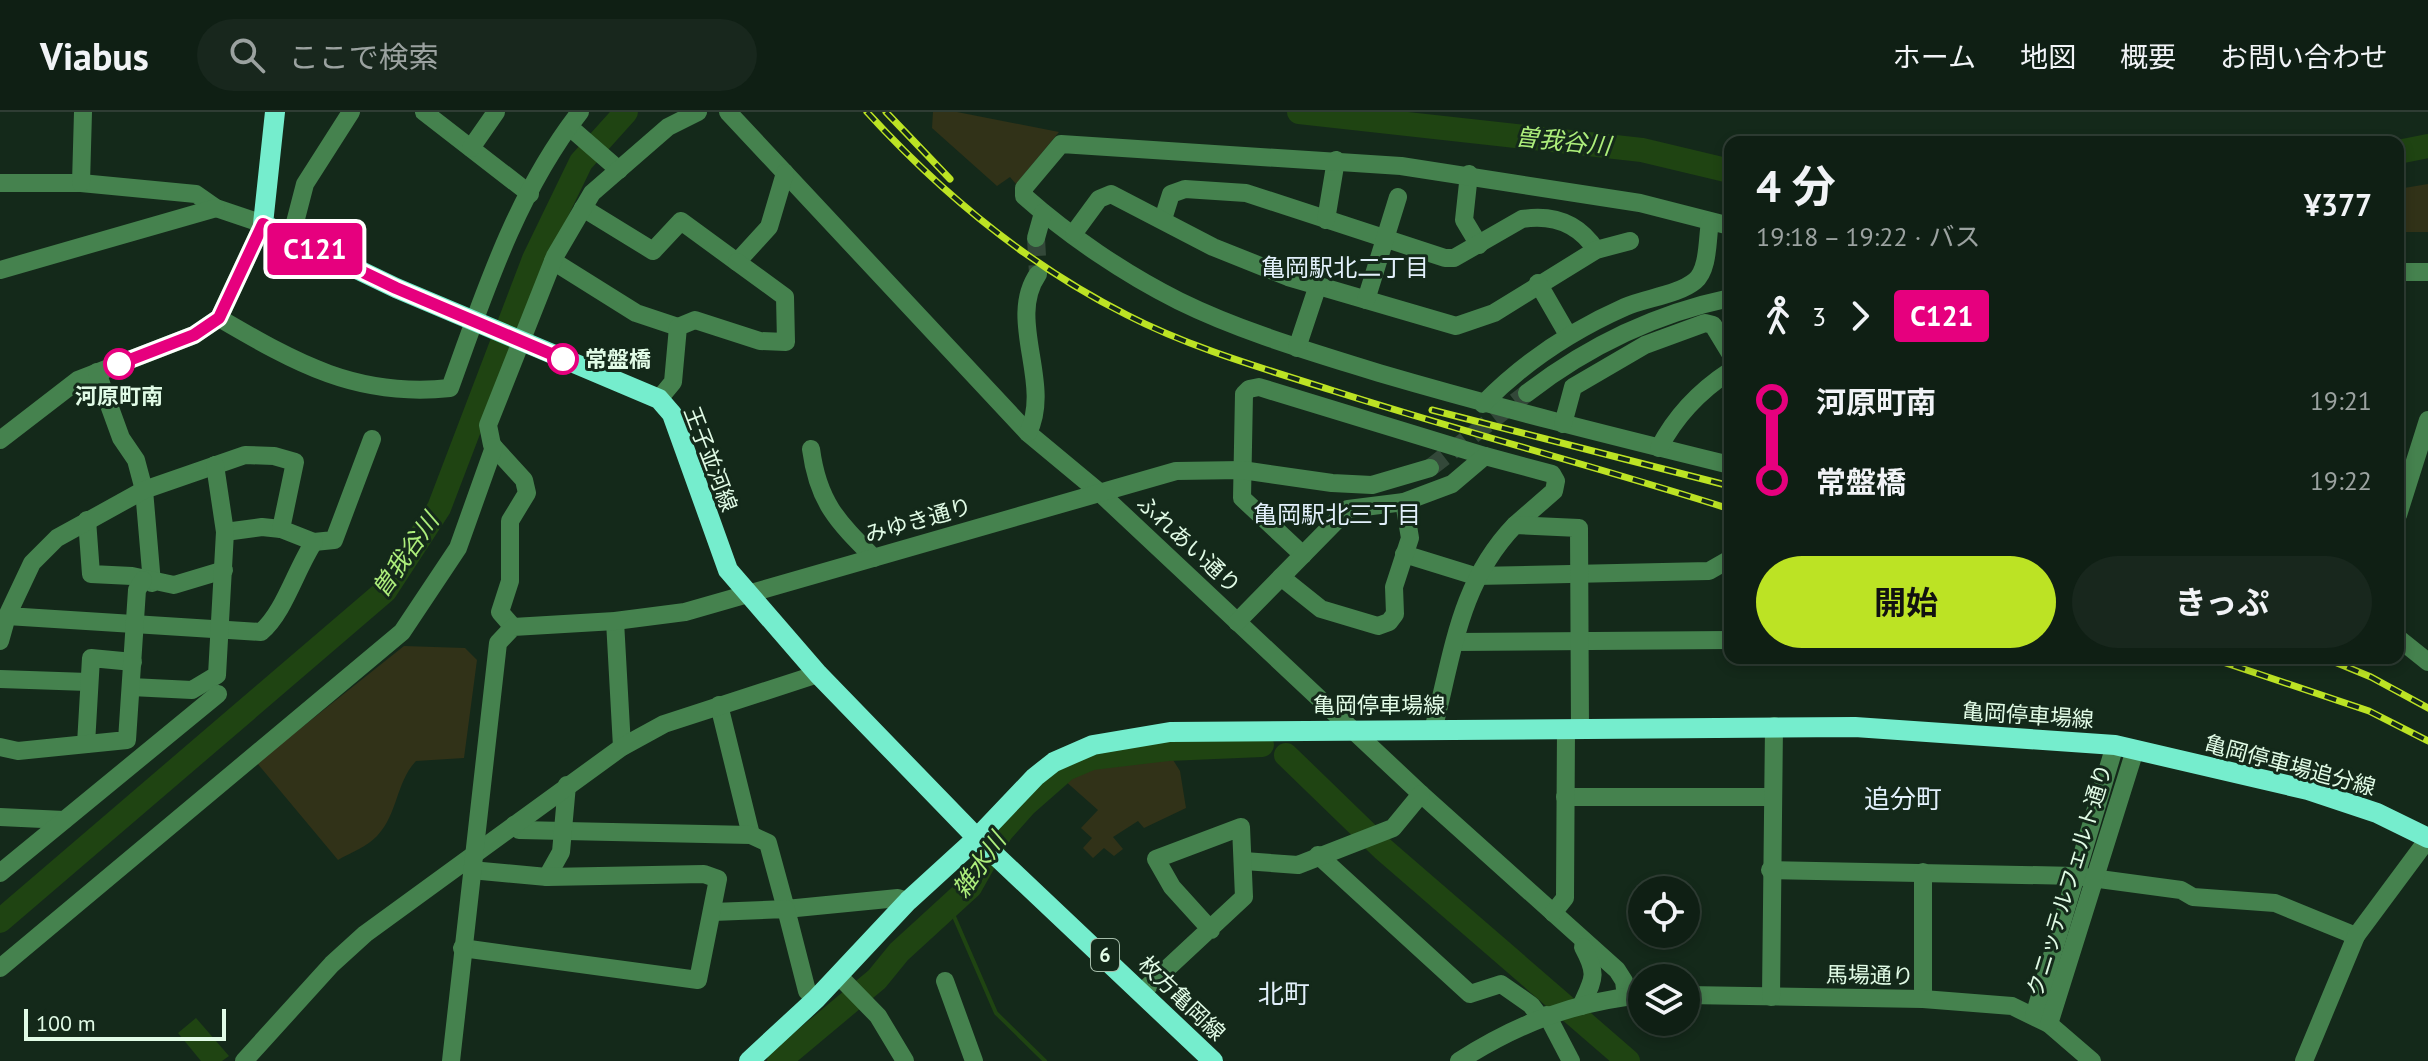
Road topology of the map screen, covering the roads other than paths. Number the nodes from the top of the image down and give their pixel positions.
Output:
1 (83, 112) edge
2 (275, 112) edge
3 (351, 112) edge
4 (424, 112) edge
5 (496, 112) edge
6 (580, 112) edge
7 (698, 112) edge
8 (728, 112) edge
9 (573, 130) dead end
10 (471, 148) junction
11 (1336, 160) junction
12 (619, 170) junction
13 (785, 173) junction
14 (1469, 174) junction
15 (0, 183) edge
16 (81, 183) junction
17 (530, 194) junction
18 (1398, 197) dead end
19 (216, 208) junction
20 (583, 208) junction
21 (1043, 213) junction
22 (1163, 219) junction
23 (1326, 220) junction
24 (1710, 222) junction
25 (263, 224) junction
26 (1724, 225) edge
27 (1074, 233) junction
28 (291, 238) junction
29 (1036, 238) tunnel mouth
30 (1384, 241) junction
31 (1630, 241) dead end
32 (1479, 245) junction
33 (1596, 250) junction
34 (553, 261) junction
35 (737, 262) junction
36 (0, 270) edge
37 (2404, 272) edge
38 (2428, 272) edge
39 (1038, 274) tunnel mouth
40 (1538, 283) junction
41 (1318, 285) junction
42 (1724, 299) edge
43 (1366, 300) junction
44 (219, 318) junction
45 (476, 323) junction
46 (678, 327) junction
47 (1568, 335) junction
48 (518, 340) junction
49 (1724, 343) edge
50 (1297, 348) junction
51 (97, 372) junction
52 (1724, 375) edge
53 (1527, 393) tunnel mouth
54 (659, 399) junction
55 (1483, 404) junction
56 (2428, 420) edge
57 (1563, 424) junction
58 (1028, 433) junction
59 (372, 439) dead end
60 (0, 440) edge
61 (494, 447) junction
62 (1659, 448) junction
63 (811, 449) dead end
64 (1485, 456) junction
65 (1724, 464) edge
66 (215, 465) junction
67 (1430, 468) tunnel mouth
68 (1242, 470) junction
69 (144, 490) junction
70 (1099, 492) junction
71 (2404, 496) edge
72 (1404, 502) junction
73 (87, 520) junction
74 (1515, 525) junction
75 (281, 529) junction
76 (225, 532) junction
77 (314, 542) junction
78 (1404, 554) junction
79 (1303, 555) junction
80 (874, 558) junction
81 (1724, 562) edge
82 (224, 570) junction
83 (1579, 573) junction
84 (1475, 576) junction
85 (1281, 577) junction
86 (148, 581) junction
87 (751, 595) junction
88 (7, 616) junction
89 (615, 621) junction
90 (1237, 622) junction
91 (136, 623) junction
92 (513, 627) junction
93 (221, 629) junction
94 (1724, 640) edge
95 (0, 641) edge
96 (1456, 642) junction
97 (1579, 643) junction
98 (2404, 643) edge
99 (133, 662) junction
100 (2428, 662) edge
101 (818, 674) junction
102 (0, 679) edge
103 (88, 682) junction
104 (131, 687) junction
105 (218, 694) dead end
106 (719, 705) junction
107 (1774, 726) junction
108 (1350, 728) junction
109 (1573, 729) junction
110 (1433, 730) junction
111 (127, 740) junction
112 (86, 744) junction
113 (0, 747) edge
114 (622, 747) junction
115 (2125, 747) junction
116 (130, 764) junction
117 (567, 785) junction
118 (1421, 794) junction
119 (1565, 797) junction
120 (1771, 797) junction
121 (0, 817) edge
122 (64, 820) junction
123 (514, 825) junction
124 (565, 831) junction
125 (751, 835) junction
126 (2428, 838) edge
127 (985, 845) junction
128 (1318, 855) junction
129 (1244, 861) junction
130 (472, 864) junction
131 (1770, 870) junction
132 (1923, 872) junction
133 (0, 873) edge
134 (547, 877) junction
135 (2086, 878) junction
136 (908, 901) junction
137 (786, 909) junction
138 (713, 912) junction
139 (1553, 913) junction
140 (1211, 930) junction
141 (2356, 936) junction
142 (1580, 938) junction
143 (462, 948) junction
144 (0, 968) edge
145 (838, 975) junction
146 (945, 981) dead end
147 (1628, 987) edge
148 (1143, 991) junction
149 (1700, 995) edge
150 (1628, 997) edge
151 (1771, 997) junction
152 (816, 999) junction
153 (1923, 999) junction
154 (1578, 1007) junction
155 (1547, 1016) junction
156 (2042, 1020) junction
157 (244, 1061) edge
158 (451, 1061) edge
159 (749, 1061) edge
160 (905, 1061) edge
161 (974, 1061) edge
162 (1213, 1061) edge
163 (1459, 1061) edge
164 (1571, 1061) edge
165 (2092, 1061) edge
166 (2304, 1061) edge

1 - 16 street
2 - 25 main road
3 - 28 street
4 - 10 street
5 - 10 street
6 - 17 street
7 - 12 street
8 - 13 street, ふれあい通り
9 - 12 street
10 - 17 street
11 - 14 street
11 - 21 street
11 - 23 street
12 - 20 street
13 - 35 street
13 - 58 street, ふれあい通り
14 - 24 street
14 - 32 street
15 - 16 street
16 - 19 street
17 - 45 street
18 - 30 street
19 - 25 street
19 - 36 street
20 - 34 street
20 - 35 street
21 - 27 street
21 - 29 street
22 - 23 street
22 - 27 street
22 - 41 street
23 - 30 street
24 - 26 street
24 - 47 street
25 - 28 main road, 王子並河線
25 - 44 street
27 - 50 street
28 - 45 main road, 王子並河線
30 - 32 street
30 - 43 street
31 - 33 street
32 - 33 street
33 - 40 street
34 - 46 street
34 - 48 street
35 - 46 street
37 - 38 street
39 - 58 street
40 - 43 street
40 - 47 street
41 - 43 street
41 - 50 street
42 - 53 street
44 - 45 street
44 - 51 street
45 - 48 main road, 王子並河線
46 - 54 street
47 - 55 street
48 - 54 main road, 王子並河線
48 - 61 street
49 - 57 street
50 - 55 street
51 - 60 street
51 - 69 street
52 - 62 street
54 - 87 main road, 王子並河線
55 - 57 street
56 - 71 street
57 - 62 street
58 - 70 street, ふれあい通り
59 - 77 street
61 - 92 street
61 - 144 street
62 - 65 street
63 - 80 street
64 - 68 street
64 - 72 street
64 - 74 street
66 - 69 street
66 - 75 street
66 - 76 street
67 - 68 street, みゆき通り
68 - 70 street, みゆき通り
68 - 79 street
69 - 73 street
69 - 86 street
70 - 80 street, みゆき通り
70 - 90 street, ふれあい通り
72 - 78 street
72 - 79 street
73 - 86 street
73 - 88 street
74 - 83 street
74 - 84 street
75 - 76 street
75 - 77 street
76 - 82 street
77 - 93 street
78 - 84 street
78 - 85 street
79 - 85 street
80 - 87 street, みゆき通り
81 - 83 street
82 - 86 street
82 - 93 street
83 - 84 street
83 - 97 street
84 - 96 street
85 - 90 street
86 - 91 street
87 - 89 street, みゆき通り
87 - 101 main road, 王子並河線
88 - 91 street
88 - 95 street
89 - 92 street, みゆき通り
89 - 114 street
90 - 108 street, ふれあい通り
91 - 93 street
91 - 99 street
92 - 130 street
93 - 104 street
94 - 97 street
96 - 97 street
96 - 110 street
97 - 109 street
98 - 100 street
99 - 103 street
99 - 104 street
101 - 106 street
101 - 127 main road, 王子並河線
102 - 103 street
103 - 112 street
104 - 111 street
105 - 116 street
106 - 114 street
106 - 125 street
107 - 109 main road, 亀岡停車場線
107 - 115 main road, 亀岡停車場線
107 - 120 street
108 - 110 main road, 亀岡停車場線
108 - 118 street, ふれあい通り
108 - 127 main road, 亀岡停車場線
109 - 110 main road, 亀岡停車場線
109 - 119 street
111 - 112 street
111 - 116 street
112 - 113 street
114 - 117 street
115 - 126 main road, 亀岡停車場追分線
115 - 135 street, クニッテルフェルト通り
116 - 122 street
117 - 123 street
117 - 124 street
118 - 128 street
118 - 139 street, ふれあい通り
119 - 120 street
119 - 139 street
120 - 131 street
121 - 122 street
122 - 133 street
123 - 124 street
123 - 130 street
124 - 125 street
124 - 134 street
125 - 137 street
126 - 141 street
127 - 136 main road, 亀岡停車場線
127 - 148 main road, 枚方亀岡線 / 6
128 - 129 street
128 - 155 street
129 - 140 street
129 - 140 street
130 - 134 street
130 - 143 street
130 - 157 street
131 - 132 street
131 - 151 street
132 - 135 street
132 - 153 street
134 - 138 street
135 - 141 street
135 - 156 street, クニッテルフェルト通り
136 - 137 street
136 - 145 main road, 亀岡停車場線
137 - 138 street
137 - 152 street
138 - 143 street
139 - 142 street, ふれあい通り
140 - 148 street
141 - 166 street
142 - 147 street, ふれあい通り
142 - 154 street
143 - 158 street
145 - 152 main road, 亀岡停車場線
145 - 160 street
146 - 161 street
148 - 162 main road, 枚方亀岡線 / 6
149 - 151 street, 馬場通り
150 - 154 street
151 - 153 street, 馬場通り
152 - 159 main road, 亀岡停車場線
153 - 156 street, 馬場通り
154 - 155 street
155 - 163 street
155 - 164 street
156 - 165 street

